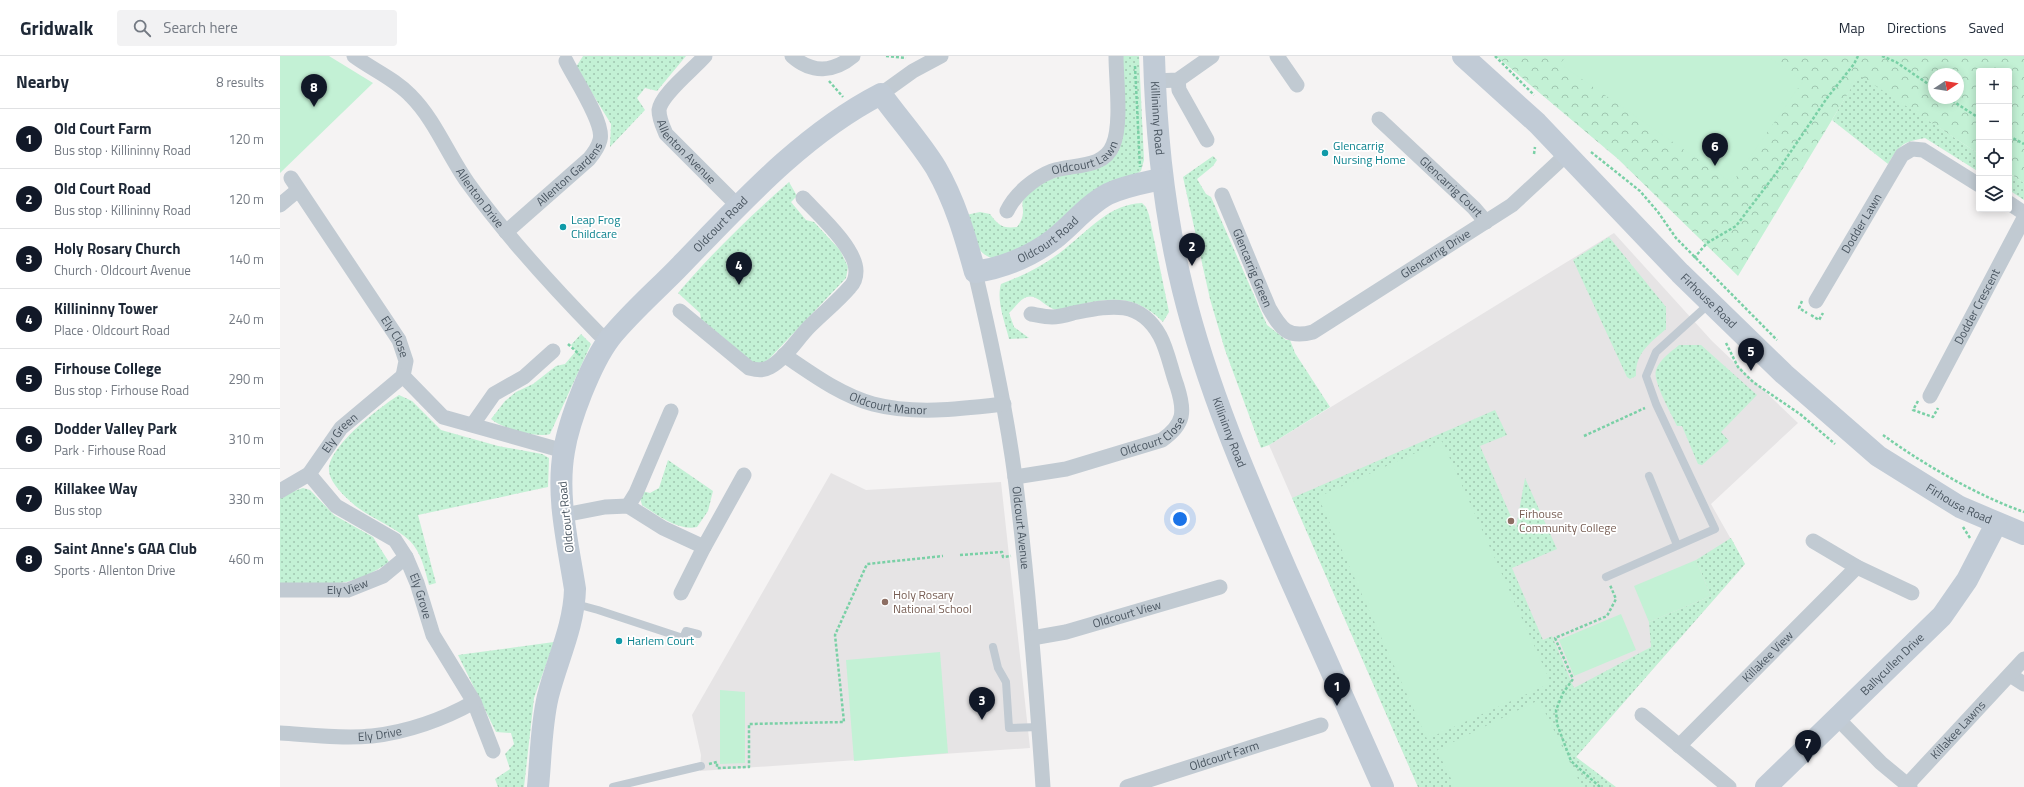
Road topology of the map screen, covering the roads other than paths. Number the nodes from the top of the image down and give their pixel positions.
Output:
1 (354, 56) edge
2 (705, 56) edge
3 (792, 56) edge
4 (853, 56) edge
5 (941, 56) edge
6 (1116, 56) edge
7 (1212, 56) edge
8 (1277, 56) edge
9 (1463, 56) edge
10 (1145, 59) edge
11 (566, 61) dead end
12 (1178, 80) junction
13 (1154, 81) junction
14 (1297, 85) dead end
15 (881, 94) junction
16 (1379, 119) dead end
17 (1207, 140) dead end
18 (1567, 154) junction
19 (1161, 179) junction
20 (1976, 183) edge
21 (1222, 195) dead end
22 (803, 198) dead end
23 (280, 205) edge
24 (2012, 205) edge
25 (738, 206) junction
26 (1007, 211) dead end
27 (2024, 213) edge
28 (2024, 218) edge
29 (1486, 222) junction
30 (506, 232) junction
31 (975, 272) junction
32 (1816, 301) dead end
33 (1710, 303) junction
34 (680, 311) dead end
35 (1031, 314) dead end
36 (1292, 335) joint
37 (610, 338) junction
38 (553, 351) dead end
39 (784, 355) junction
40 (403, 376) junction
41 (1930, 396) dead end
42 (1004, 404) junction
43 (671, 411) dead end
44 (473, 424) junction
45 (564, 451) junction
46 (309, 474) junction
47 (744, 475) dead end
48 (1649, 476) dead end
49 (1015, 477) junction
50 (280, 491) edge
51 (628, 506) junction
52 (564, 515) junction
53 (1996, 524) junction
54 (2024, 534) edge
55 (1813, 540) dead end
56 (1677, 545) junction
57 (704, 547) junction
58 (406, 557) junction
59 (1857, 567) junction
60 (1606, 577) road end
61 (1220, 588) dead end
62 (280, 590) edge
63 (681, 593) dead end
64 (1912, 593) dead end
65 (575, 604) junction
66 (698, 634) dead end
67 (1032, 638) junction
68 (993, 647) dead end
69 (2024, 659) edge
70 (2010, 675) junction
71 (2024, 684) edge
72 (474, 702) junction
73 (1642, 715) dead end
74 (1837, 718) junction
75 (1321, 725) dead end
76 (1038, 727) junction
77 (280, 733) edge
78 (1679, 746) junction
79 (493, 751) dead end
80 (701, 766) road end
81 (1908, 786) edge
82 (538, 787) edge
83 (613, 787) edge
84 (1043, 787) edge
85 (1127, 787) edge
86 (1383, 787) edge
87 (1729, 787) edge
88 (1766, 787) edge

1 - 30 street, Allenton Drive
2 - 25 street, Allenton Avenue
3 - 4 street
5 - 15 street
6 - 26 street, Oldcourt Lawn
7 - 12 street
8 - 14 street
9 - 18 street, Firhouse Road
10 - 13 street, Killininny Road
11 - 30 street, Allenton Gardens
12 - 13 street
12 - 17 street
13 - 19 street, Killininny Road
15 - 25 street, Oldcourt Road
15 - 31 street
16 - 29 street, Glencarrig Court
18 - 29 street, Glencarrig Drive
18 - 33 street, Firhouse Road
19 - 31 street, Oldcourt Road
19 - 86 street, Killininny Road
20 - 32 street, Dodder Lawn
21 - 36 street, Glencarrig Green
22 - 39 street
23 - 40 street, Ely Close
24 - 27 street
25 - 37 street, Oldcourt Road
28 - 41 street, Dodder Crescent
29 - 36 street, Glencarrig Drive
30 - 37 street, Allenton Drive
31 - 42 street, Oldcourt Avenue
33 - 53 street, Firhouse Road
33 - 56 lane
34 - 39 street
35 - 49 street, Oldcourt Close
37 - 45 street, Oldcourt Road
38 - 44 street
39 - 42 street, Oldcourt Manor
40 - 44 street, Ely Close
40 - 46 street, Ely Green
42 - 49 street, Oldcourt Avenue
43 - 51 street
44 - 45 street, Ely Close
45 - 52 street, Oldcourt Road
46 - 50 street, Ely Green
46 - 58 street, Ely Grove
47 - 57 street
48 - 56 lane
49 - 67 street, Oldcourt Avenue
51 - 52 street
51 - 57 street
52 - 65 street, Oldcourt Road
53 - 54 street, Firhouse Road
53 - 74 street, Ballycullen Drive
55 - 59 street
56 - 60 lane
57 - 63 street
58 - 62 street, Ely View
58 - 72 street, Ely Grove
59 - 64 street
59 - 78 street, Killakee View
61 - 67 street, Oldcourt View
65 - 66 lane
65 - 82 street, Oldcourt Road
67 - 76 street, Oldcourt Avenue
68 - 76 lane
69 - 70 street, Killakee Lawns
70 - 71 street
70 - 81 street, Killakee Lawns
72 - 77 street, Ely Drive
72 - 79 street, Ely Grove
73 - 78 street
74 - 81 street
74 - 88 street, Ballycullen Drive
75 - 85 street, Oldcourt Farm
76 - 84 street, Oldcourt Avenue
78 - 87 street
80 - 83 lane

